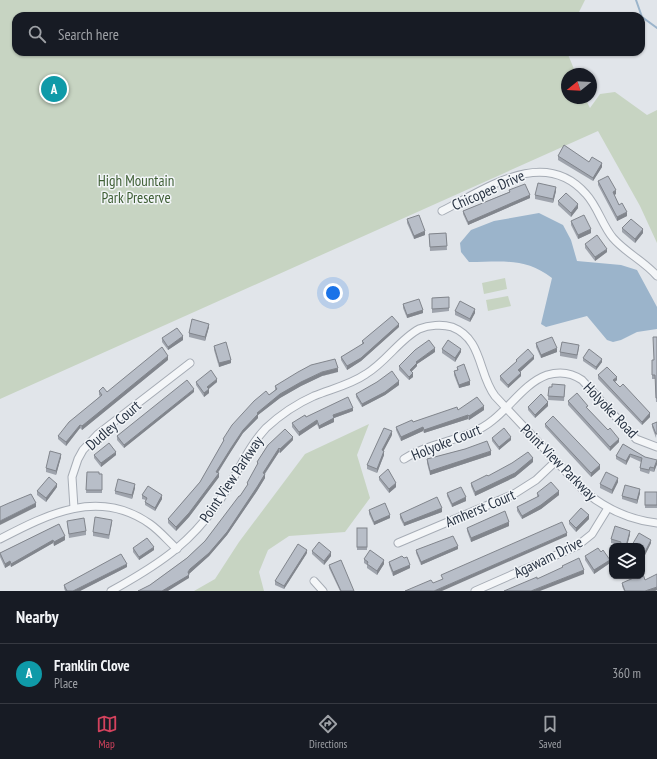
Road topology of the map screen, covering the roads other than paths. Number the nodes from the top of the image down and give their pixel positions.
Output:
1 (442, 210) dead end
2 (657, 276) edge
3 (190, 363) dead end
4 (505, 408) junction
5 (657, 447) edge
6 (404, 459) dead end
7 (556, 461) junction
8 (74, 508) junction
9 (608, 508) junction
10 (657, 523) edge
11 (0, 539) edge
12 (398, 543) dead end
13 (177, 550) junction
14 (314, 581) dead end
15 (111, 591) edge
16 (323, 591) edge
17 (475, 591) edge

1 - 2 street, Chicopee Drive
3 - 8 street, Dudley Court
4 - 5 street, Holyoke Road
4 - 6 street, Holyoke Court
4 - 7 street, Point View Parkway
4 - 13 street, Point View Parkway
7 - 9 street, Point View Parkway
7 - 12 street, Amherst Court
8 - 11 street
8 - 13 street
9 - 10 street, Point View Parkway
9 - 17 street, Agawam Drive
13 - 15 street, Point View Parkway
14 - 16 street

